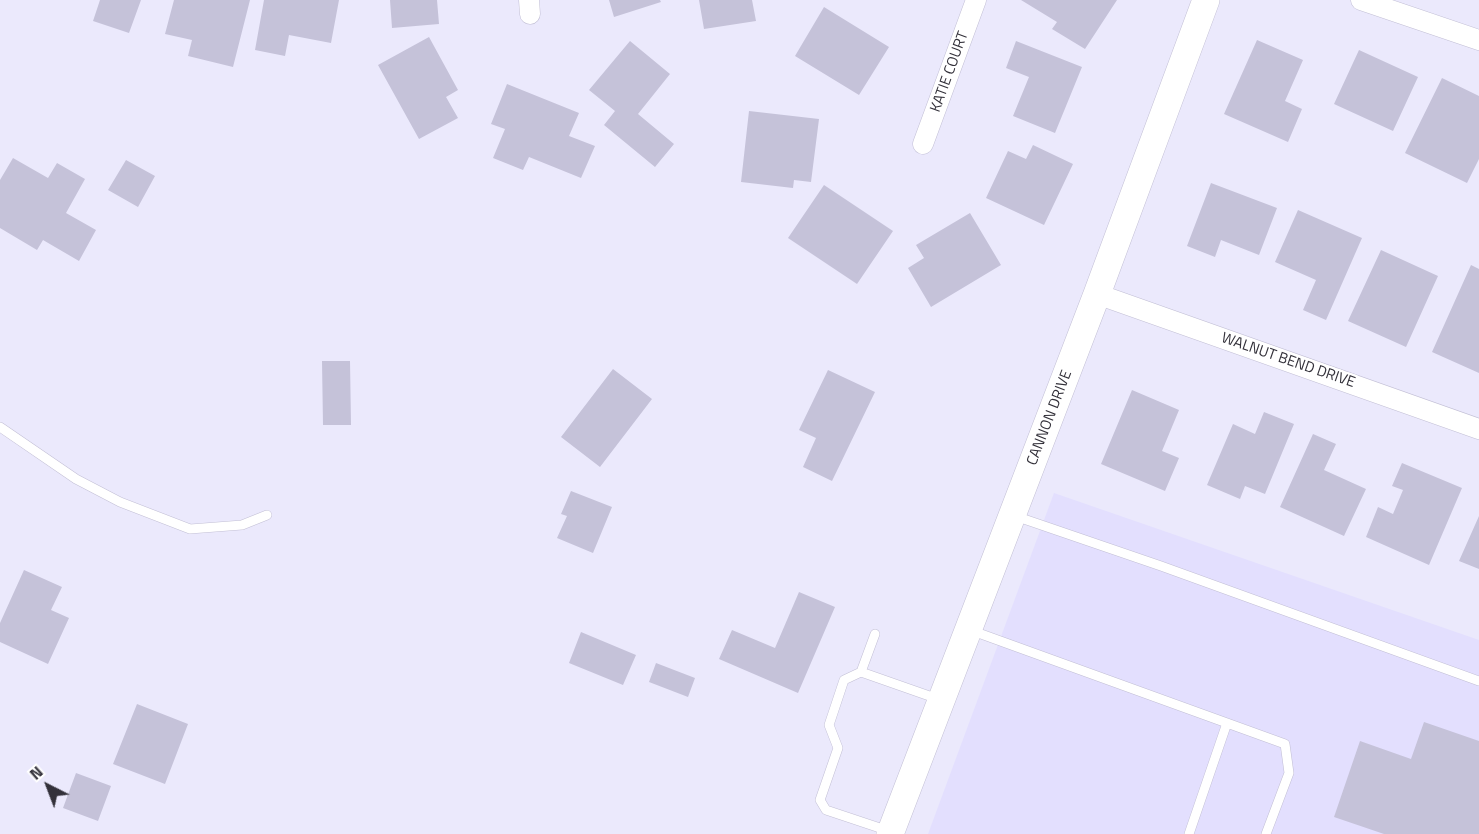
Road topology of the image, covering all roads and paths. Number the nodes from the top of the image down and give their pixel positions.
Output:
1 (976, 0) edge
2 (1206, 0) edge
3 (1361, 0) edge
4 (1479, 40) edge
5 (923, 144) dead end
6 (1097, 294) junction
7 (0, 427) edge
8 (1479, 429) edge
9 (267, 515) dead end
10 (1012, 516) junction
11 (969, 630) junction
12 (875, 634) dead end
13 (861, 672) junction
14 (1479, 681) edge
15 (942, 700) junction
16 (1227, 723) junction
17 (890, 833) edge
18 (1189, 834) edge
19 (1266, 834) edge

1 - 5 street, KATIE COURT
2 - 6 street, CANNON DRIVE
3 - 4 street
6 - 8 street, WALNUT BEND DRIVE
6 - 10 street, CANNON DRIVE
7 - 9 lane
10 - 11 street, CANNON DRIVE
10 - 14 lane
11 - 15 street, CANNON DRIVE
11 - 16 lane
12 - 13 lane
13 - 15 lane
13 - 17 lane
15 - 17 street, CANNON DRIVE
16 - 18 lane
16 - 19 lane

